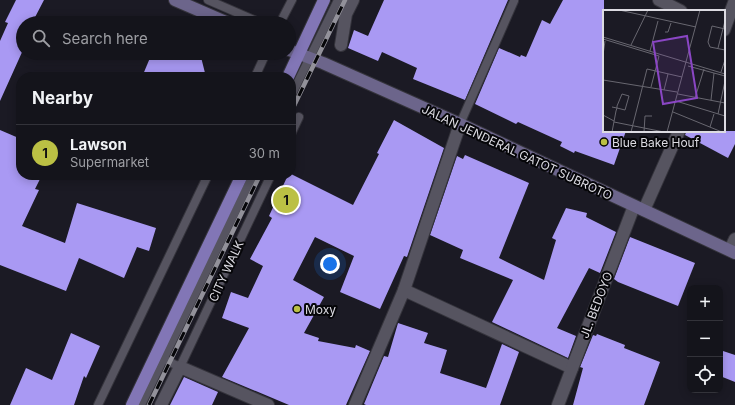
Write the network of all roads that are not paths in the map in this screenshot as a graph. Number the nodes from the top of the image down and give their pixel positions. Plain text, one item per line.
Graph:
1 (175, 0) edge
2 (208, 0) edge
3 (292, 0) edge
4 (324, 0) edge
5 (338, 0) edge
6 (353, 0) edge
7 (659, 0) edge
8 (735, 0) edge
9 (514, 1) dead end
10 (679, 10) edge
11 (212, 16) edge
12 (245, 16) edge
13 (284, 16) edge
14 (725, 27) edge
15 (341, 45) dead end
16 (299, 54) edge
17 (263, 60) edge
18 (257, 72) edge
19 (290, 72) edge
20 (296, 72) edge
21 (299, 117) dead end
22 (296, 123) edge
23 (460, 124) junction
24 (678, 132) edge
25 (206, 180) edge
26 (240, 180) edge
27 (250, 180) edge
28 (269, 180) edge
29 (639, 208) junction
30 (733, 247) edge
31 (404, 290) junction
32 (160, 358) junction
33 (180, 367) junction
34 (572, 368) junction
35 (98, 405) edge
36 (132, 405) edge
37 (141, 405) edge
38 (161, 405) edge
39 (268, 405) edge
40 (355, 405) edge
41 (558, 405) edge

1 - 11 main road
2 - 12 lane
3 - 13 lane
4 - 16 main road
5 - 16 lane
6 - 15 street
7 - 10 street
8 - 14 street
9 - 23 lane
16 - 19 main road
16 - 20 lane
16 - 23 main road, JALAN JENDERAL GATOT SUBROTO
17 - 18 lane
21 - 22 lane
23 - 29 main road, JALAN JENDERAL GATOT SUBROTO
23 - 31 street
24 - 29 street, JL. BEDOYO
25 - 35 lane
26 - 32 main road
27 - 32 lane
28 - 33 lane, CITY WALK
29 - 30 main road, JALAN JENDERAL GATOT SUBROTO
29 - 34 street, JL. BEDOYO
31 - 34 street
31 - 40 street
32 - 33 lane
32 - 36 main road
32 - 37 lane
33 - 38 street
33 - 39 street
34 - 41 street, JL. BEDOYO

